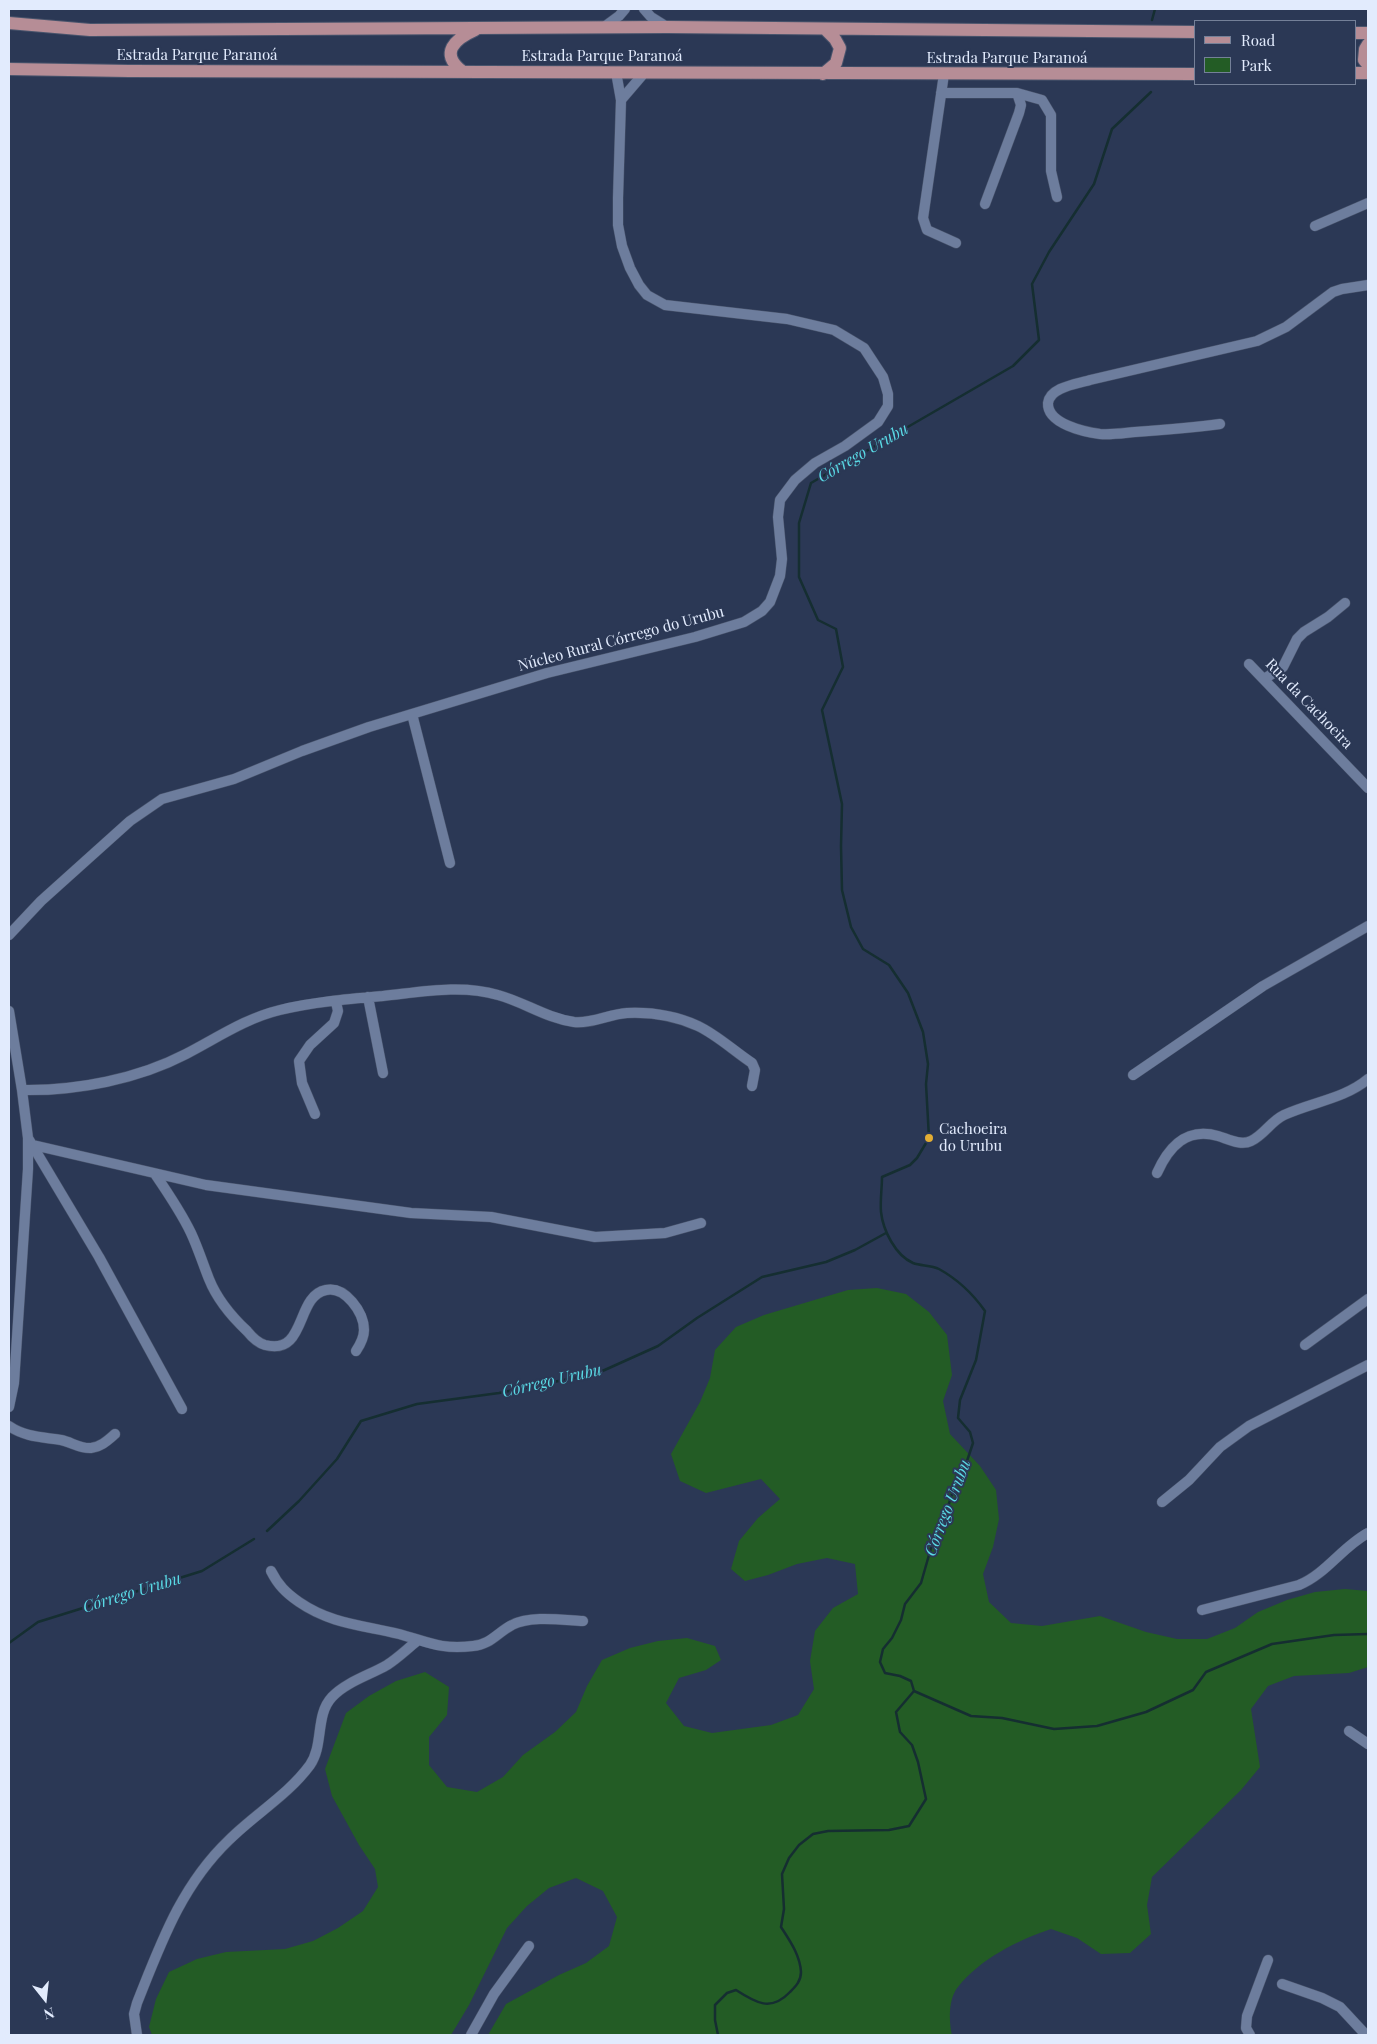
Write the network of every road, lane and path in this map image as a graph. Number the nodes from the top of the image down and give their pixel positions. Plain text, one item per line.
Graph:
1 (624, 9) edge
2 (644, 9) edge
3 (9, 23) edge
4 (604, 27) junction
5 (667, 27) junction
6 (477, 29) junction
7 (826, 30) junction
8 (1194, 32) edge
9 (1368, 44) edge
10 (1368, 65) edge
11 (9, 69) edge
12 (462, 71) junction
13 (616, 72) junction
14 (645, 72) junction
15 (823, 74) junction
16 (944, 74) junction
17 (1194, 74) edge
18 (941, 93) junction
19 (1017, 93) junction
20 (621, 100) junction
21 (1057, 197) dead end
22 (1368, 203) edge
23 (985, 204) dead end
24 (1314, 226) dead end
25 (956, 244) dead end
26 (1368, 285) edge
27 (1220, 424) dead end
28 (1344, 603) dead end
29 (1249, 664) dead end
30 (1264, 679) junction
31 (412, 714) junction
32 (1368, 788) edge
33 (450, 863) dead end
34 (1368, 926) edge
35 (9, 935) edge
36 (368, 997) junction
37 (336, 1002) junction
38 (9, 1011) edge
39 (383, 1073) dead end
40 (1133, 1075) dead end
41 (1368, 1079) edge
42 (752, 1086) dead end
43 (22, 1090) junction
44 (315, 1114) dead end
45 (30, 1142) junction
46 (1157, 1173) dead end
47 (155, 1174) junction
48 (701, 1223) dead end
49 (1368, 1299) edge
50 (1305, 1345) dead end
51 (356, 1351) dead end
52 (1368, 1366) edge
53 (9, 1407) edge
54 (182, 1409) dead end
55 (9, 1426) edge
56 (115, 1434) dead end
57 (1162, 1502) dead end
58 (1368, 1533) edge
59 (271, 1571) dead end
60 (1202, 1610) dead end
61 (583, 1621) dead end
62 (416, 1641) junction
63 (1348, 1731) dead end
64 (1368, 1744) edge
65 (529, 1946) dead end
66 (1268, 1960) dead end
67 (1282, 1984) dead end
68 (137, 2035) edge
69 (471, 2035) edge
70 (1250, 2035) edge
71 (1366, 2035) edge

1 - 4 street
2 - 5 street
3 - 6 main road, Estrada Parque Paranoá
4 - 5 main road, Estrada Parque Paranoá
4 - 6 main road, Estrada Parque Paranoá
5 - 7 main road, Estrada Parque Paranoá
6 - 12 main road
7 - 8 main road, Estrada Parque Paranoá
7 - 15 main road
9 - 10 main road
11 - 12 main road, Estrada Parque Paranoá
12 - 13 main road, Estrada Parque Paranoá
13 - 14 main road, Estrada Parque Paranoá
13 - 20 street, Núcleo Rural Córrego do Urubu
14 - 15 main road, Estrada Parque Paranoá
14 - 20 street
15 - 16 main road, Estrada Parque Paranoá
16 - 17 main road, Estrada Parque Paranoá
16 - 18 street
18 - 19 street
18 - 25 street
19 - 21 street
19 - 23 street
20 - 31 street, Núcleo Rural Córrego do Urubu
22 - 24 street
26 - 27 street
28 - 30 street
29 - 30 street, Rua da Cachoeira
30 - 32 street, Rua da Cachoeira
31 - 33 street
31 - 35 street, Núcleo Rural Córrego do Urubu
34 - 40 street
36 - 37 street
36 - 39 street
36 - 42 street
37 - 43 street
37 - 44 street
38 - 43 street
41 - 46 street
43 - 45 street
45 - 47 street
45 - 53 street
45 - 54 street
47 - 48 street
47 - 51 street
49 - 50 street
52 - 57 street
55 - 56 street
58 - 60 street
59 - 62 street
61 - 62 street
62 - 68 street
63 - 64 street
65 - 69 street
66 - 70 street
67 - 71 street

